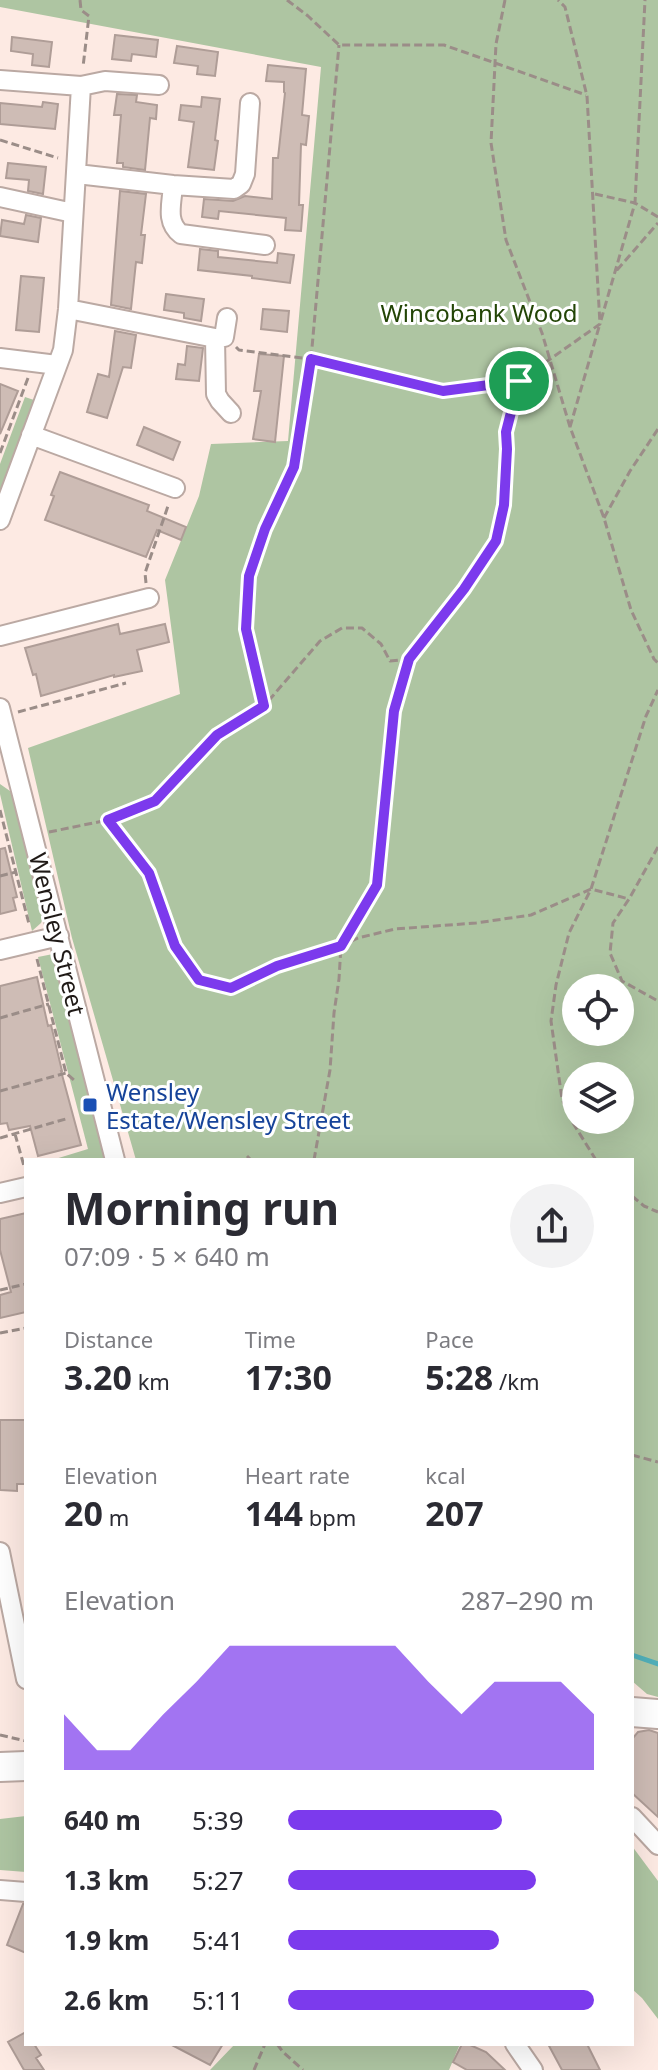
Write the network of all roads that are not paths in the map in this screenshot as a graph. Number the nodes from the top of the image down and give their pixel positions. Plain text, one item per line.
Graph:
1 (0, 80) edge
2 (159, 85) dead end
3 (81, 86) junction
4 (250, 103) dead end
5 (77, 167) junction
6 (173, 185) junction
7 (0, 197) edge
8 (73, 213) junction
9 (265, 245) dead end
10 (68, 309) junction
11 (227, 318) dead end
12 (220, 338) junction
13 (0, 358) edge
14 (57, 365) junction
15 (231, 413) dead end
16 (31, 435) junction
17 (175, 488) road end
18 (0, 520) edge
19 (149, 598) road end
20 (0, 636) edge
21 (1, 712) edge
22 (8, 769) edge
23 (59, 936) junction
24 (0, 950) edge
25 (114, 1158) edge
26 (24, 1187) edge
27 (0, 1193) edge
28 (0, 1552) edge
29 (24, 1669) edge
30 (634, 1712) edge
31 (658, 1714) edge
32 (24, 1766) edge
33 (0, 1767) edge
34 (634, 1819) edge
35 (658, 1845) edge
36 (0, 1890) edge
37 (24, 1892) edge
38 (516, 2046) edge
39 (533, 2070) edge

1 - 3 street
2 - 3 street
3 - 5 street
4 - 6 street
5 - 6 street
5 - 8 street
6 - 9 street
7 - 8 street
8 - 10 street
10 - 12 street
10 - 14 street
11 - 12 street
12 - 15 street
13 - 14 street
14 - 16 street
16 - 17 street
16 - 18 street
19 - 20 street
21 - 22 street, Wensley Street
22 - 23 street, Wensley Street
23 - 24 street
23 - 25 street, Wensley Street
26 - 27 street
28 - 29 street
30 - 31 main road
32 - 33 main road
34 - 35 street
36 - 37 street
38 - 39 street

